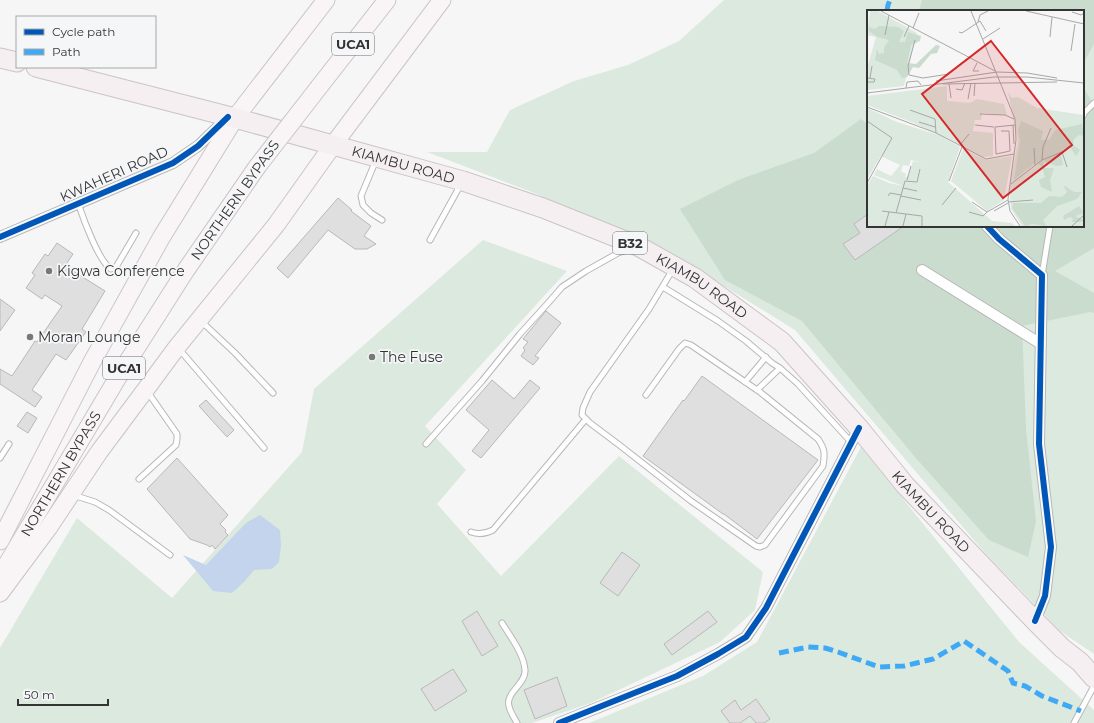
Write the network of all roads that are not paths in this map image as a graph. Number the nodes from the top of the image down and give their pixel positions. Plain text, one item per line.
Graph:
1 (326, 0) edge
2 (387, 0) edge
3 (442, 0) edge
4 (0, 58) edge
5 (16, 62) edge
6 (40, 68) edge
7 (1094, 103) edge
8 (1084, 114) edge
9 (232, 117) junction
10 (333, 145) junction
11 (378, 157) junction
12 (463, 181) junction
13 (78, 204) junction
14 (382, 220) dead end
15 (988, 227) edge
16 (1050, 227) edge
17 (136, 233) dead end
18 (0, 237) edge
19 (430, 240) dead end
20 (638, 246) junction
21 (674, 267) junction
22 (922, 270) dead end
23 (1042, 275) junction
24 (663, 287) junction
25 (199, 319) junction
26 (1041, 344) junction
27 (177, 347) junction
28 (766, 357) junction
29 (780, 368) junction
30 (745, 382) junction
31 (146, 389) junction
32 (757, 390) junction
33 (273, 393) dead end
34 (646, 395) dead end
35 (586, 419) junction
36 (855, 435) junction
37 (9, 444) dead end
38 (426, 444) dead end
39 (264, 448) dead end
40 (0, 458) edge
41 (139, 479) dead end
42 (70, 494) junction
43 (471, 532) dead end
44 (0, 542) edge
45 (170, 555) dead end
46 (0, 576) edge
47 (0, 593) edge
48 (1035, 621) junction
49 (502, 623) dead end
50 (1087, 665) edge
51 (1094, 678) edge
52 (1094, 686) edge
53 (517, 723) edge
54 (559, 723) edge
55 (1074, 723) edge

1 - 9 main road
2 - 46 main road, NORTHERN BYPASS / UCA1, bridge
3 - 10 main road
4 - 5 highway
6 - 9 highway, KIAMBU ROAD / B32
7 - 8 lane
9 - 10 highway, KIAMBU ROAD / B32
9 - 13 street, KWAHERI ROAD
9 - 44 main road
10 - 11 highway, KIAMBU ROAD / B32
10 - 25 main road
11 - 12 highway, KIAMBU ROAD / B32
11 - 14 lane
12 - 19 lane
12 - 20 highway, KIAMBU ROAD / B32
13 - 17 lane
13 - 18 street, KWAHERI ROAD
15 - 23 street
16 - 23 lane
20 - 21 highway, KIAMBU ROAD / B32
20 - 38 lane
21 - 24 lane
21 - 36 highway, KIAMBU ROAD / B32
22 - 26 street
23 - 26 street
24 - 28 lane
24 - 35 lane
25 - 27 main road
25 - 33 lane
26 - 48 street
27 - 31 main road
27 - 39 lane
28 - 29 lane
28 - 30 lane
29 - 32 lane
29 - 36 lane
30 - 32 lane
30 - 34 lane
31 - 41 lane
31 - 42 main road
32 - 35 lane
35 - 43 lane
36 - 48 highway, KIAMBU ROAD / B32
36 - 54 street
37 - 40 lane
42 - 45 lane
42 - 47 main road
48 - 50 highway, KIAMBU ROAD / B32
49 - 53 lane
50 - 51 highway, KIAMBU ROAD / B32
52 - 55 lane

